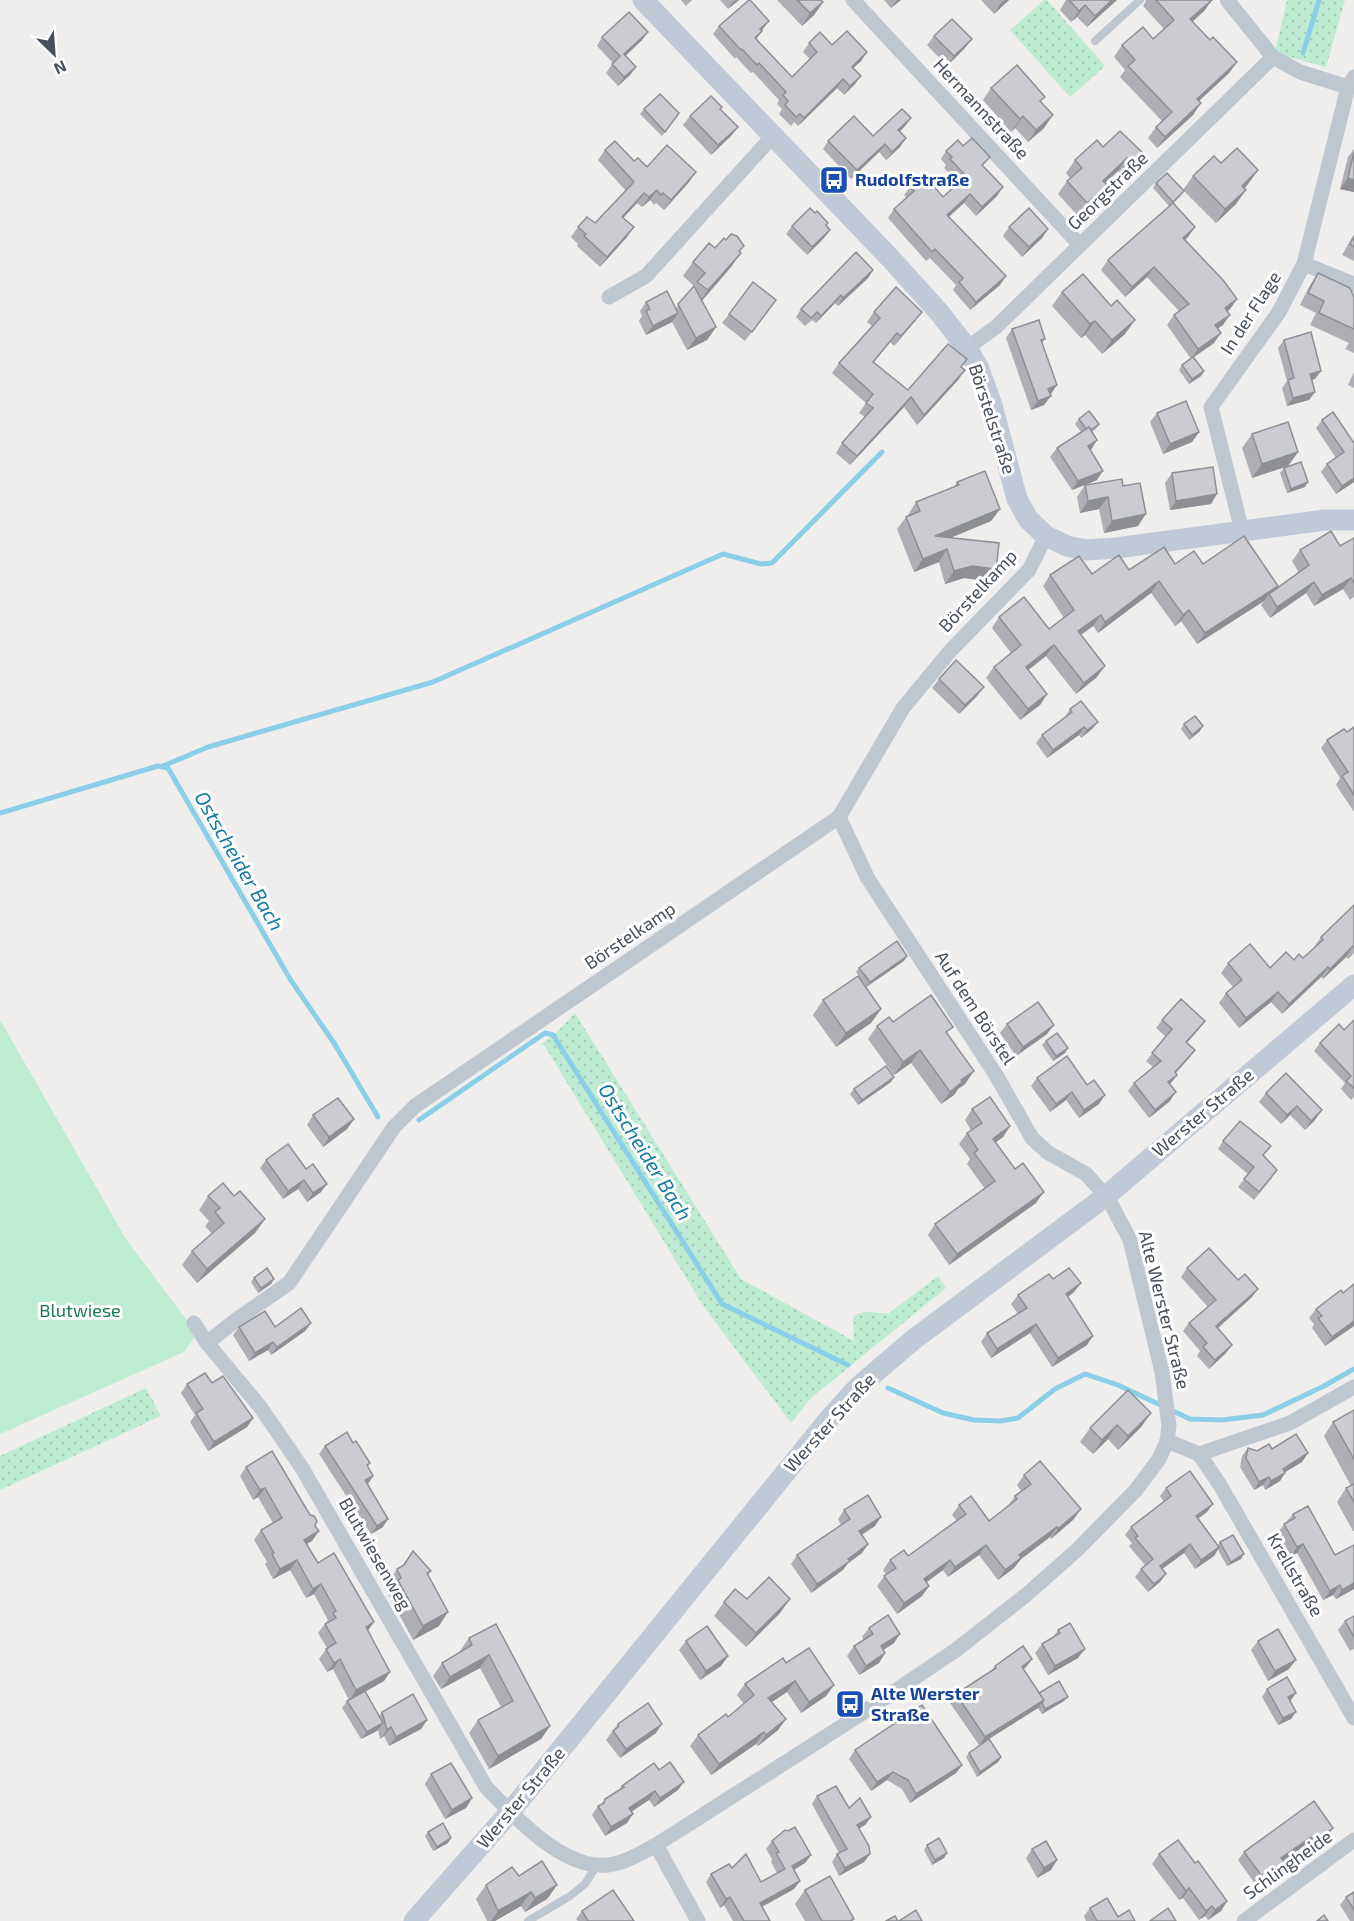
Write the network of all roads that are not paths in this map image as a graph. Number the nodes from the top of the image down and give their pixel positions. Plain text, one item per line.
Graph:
1 (643, 0) edge
2 (854, 0) edge
3 (1140, 0) edge
4 (1227, 0) edge
5 (1095, 41) dead end
6 (1273, 57) junction
7 (1351, 82) edge
8 (773, 136) junction
9 (1080, 245) junction
10 (1304, 264) junction
11 (1354, 284) edge
12 (609, 297) dead end
13 (967, 348) junction
14 (1354, 520) edge
15 (1242, 531) junction
16 (1046, 536) junction
17 (840, 817) junction
18 (1354, 985) edge
19 (1106, 1196) junction
20 (194, 1323) dead end
21 (207, 1343) junction
22 (1354, 1387) edge
23 (1168, 1434) junction
24 (1199, 1454) junction
25 (1354, 1718) edge
26 (510, 1812) junction
27 (1354, 1840) edge
28 (656, 1845) junction
29 (597, 1865) junction
30 (414, 1921) edge
31 (528, 1921) edge
32 (698, 1921) edge
33 (1244, 1921) edge

1 - 8 main road, Börstelstraße
2 - 9 street, Hermannstraße
3 - 5 lane
4 - 6 street
6 - 7 street
6 - 9 street, Georgstraße
7 - 10 street, In der Flage
8 - 12 street
8 - 13 main road, Börstelstraße
9 - 13 street, Georgstraße
10 - 11 street
10 - 15 street, In der Flage
13 - 16 main road, Börstelstraße
14 - 15 main road, Börstelstraße
15 - 16 main road, Börstelstraße
16 - 17 street, Börstelkamp
17 - 19 street, Auf dem Börstel
17 - 21 street, Börstelkamp
18 - 19 main road, Werster Straße
19 - 23 street, Alte Werster Straße
19 - 26 main road, Werster Straße
20 - 21 street, Blutwiesenweg
21 - 26 street, Blutwiesenweg
22 - 24 street
23 - 24 street
23 - 28 street
24 - 25 street, Krellstraße
26 - 29 street
26 - 30 main road, Werster Straße
27 - 33 street, Schlingheide
28 - 29 street
28 - 32 street
29 - 31 lane

